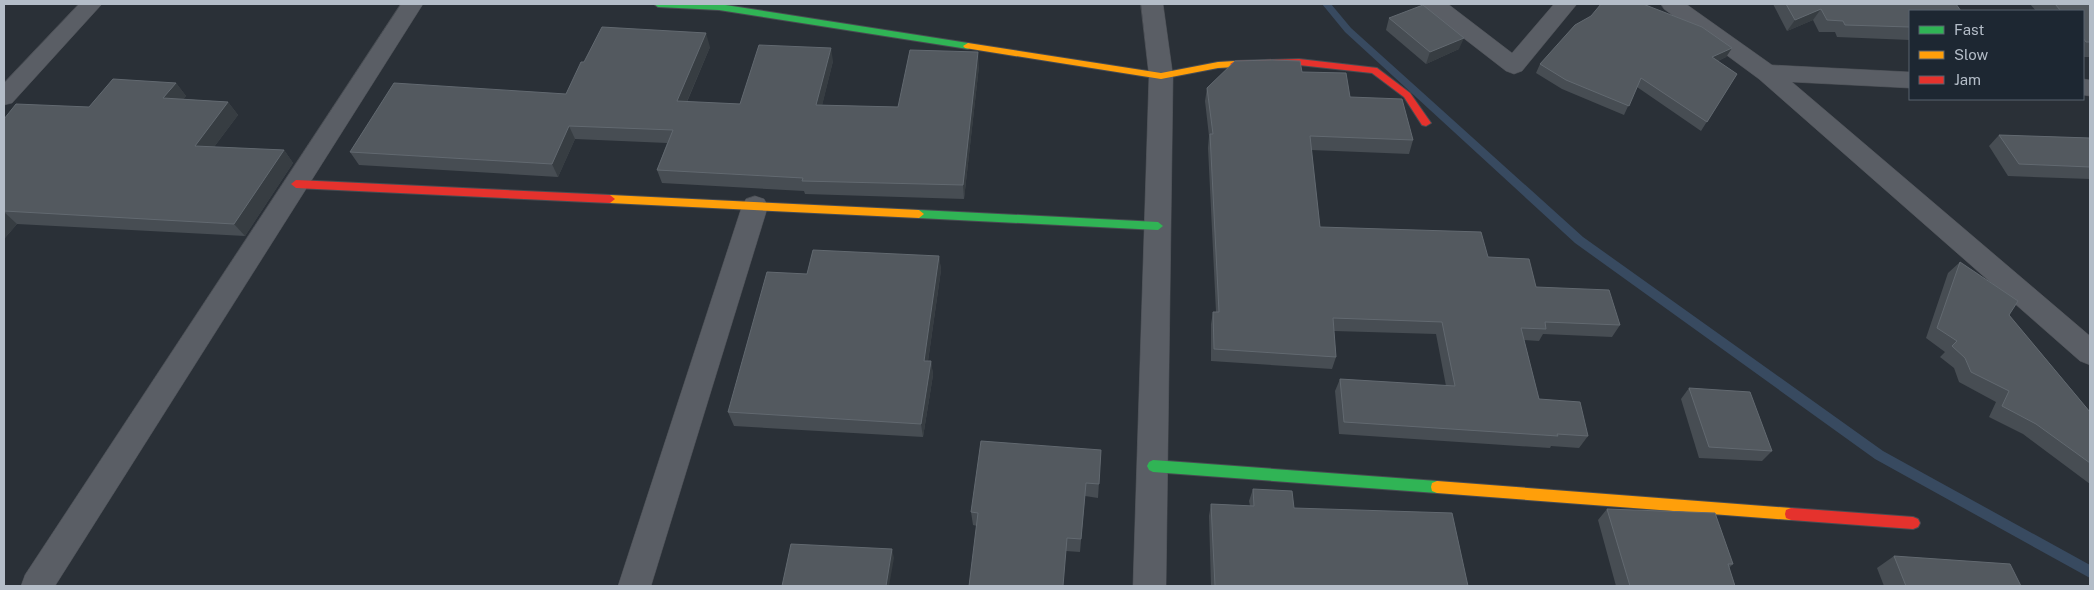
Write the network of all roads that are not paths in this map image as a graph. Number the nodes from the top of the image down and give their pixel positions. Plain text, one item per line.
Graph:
1 (91, 4) edge
2 (412, 4) edge
3 (658, 4) edge
4 (1152, 4) edge
5 (1434, 4) edge
6 (1566, 4) edge
7 (1672, 4) edge
8 (1766, 73) junction
9 (1161, 76) junction
10 (1909, 80) edge
11 (4, 96) edge
12 (1426, 123) dead end
13 (296, 184) junction
14 (755, 206) junction
15 (1158, 226) junction
16 (2090, 353) edge
17 (1153, 466) junction
18 (1913, 522) dead end
19 (37, 586) edge
20 (634, 586) edge
21 (1150, 586) edge

1 - 11 street
2 - 13 street
3 - 9 street
4 - 9 street
5 - 6 street
7 - 8 street
8 - 10 street
8 - 16 street
9 - 12 street
9 - 15 street
13 - 14 street
13 - 19 street
14 - 15 street
14 - 20 street
15 - 17 street
17 - 18 street
17 - 21 street

